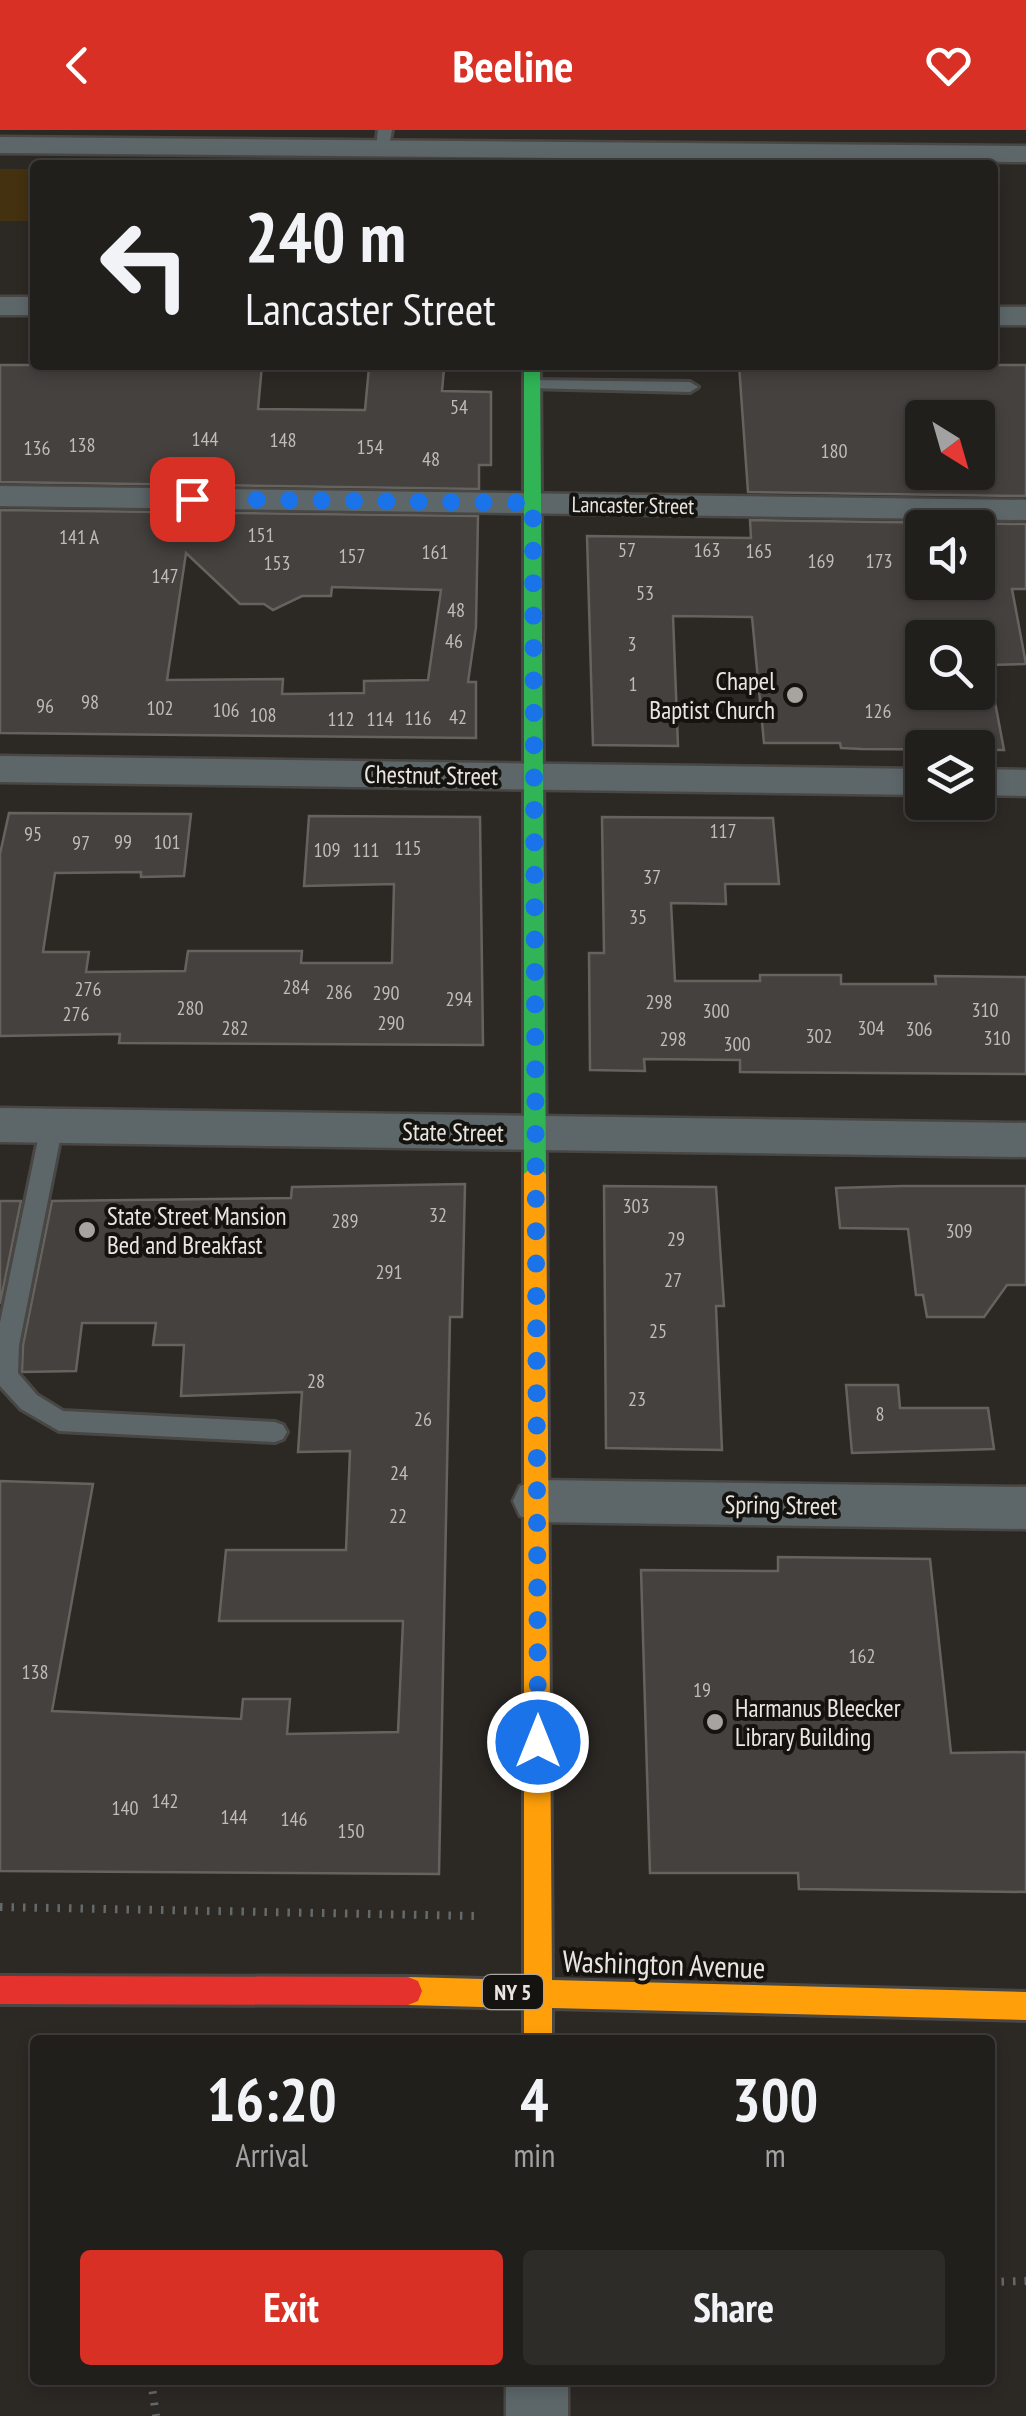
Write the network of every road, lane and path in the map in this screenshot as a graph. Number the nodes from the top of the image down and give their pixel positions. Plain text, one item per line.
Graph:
1 (384, 139) edge
2 (0, 145) edge
3 (532, 148) edge
4 (1026, 154) edge
5 (0, 306) edge
6 (30, 306) edge
7 (998, 316) edge
8 (1026, 316) edge
9 (532, 375) edge
10 (690, 386) dead end
11 (0, 496) edge
12 (533, 503) junction
13 (1026, 510) edge
14 (0, 769) edge
15 (534, 777) junction
16 (905, 782) edge
17 (995, 782) edge
18 (1026, 783) edge
19 (0, 1125) edge
20 (52, 1126) junction
21 (536, 1133) junction
22 (1026, 1140) edge
23 (275, 1432) dead end
24 (537, 1501) junction
25 (1026, 1508) edge
26 (0, 1907) edge
27 (490, 1916) dead end
28 (0, 1990) edge
29 (538, 1992) junction
30 (1026, 2006) edge
31 (538, 2035) edge
32 (1026, 2281) edge
33 (995, 2282) edge
34 (152, 2385) edge
35 (537, 2385) edge
36 (156, 2416) edge
37 (536, 2416) edge

1 - 2 street
1 - 3 street
3 - 4 street
5 - 6 street
7 - 8 street
9 - 10 lane
9 - 12 street
11 - 12 street, Lancaster Street
12 - 13 street, Lancaster Street
12 - 15 street
14 - 15 street, Chestnut Street
15 - 16 street, Chestnut Street
15 - 21 street
17 - 18 street
19 - 20 street, State Street
20 - 21 street, State Street
20 - 23 lane
21 - 22 street, State Street
21 - 24 street
24 - 25 street, Spring Street
24 - 29 street
26 - 27 path
28 - 29 street, Washington Avenue / NY 5
29 - 30 street, Washington Avenue / NY 5
29 - 31 street
32 - 33 path
34 - 36 path
35 - 37 street

